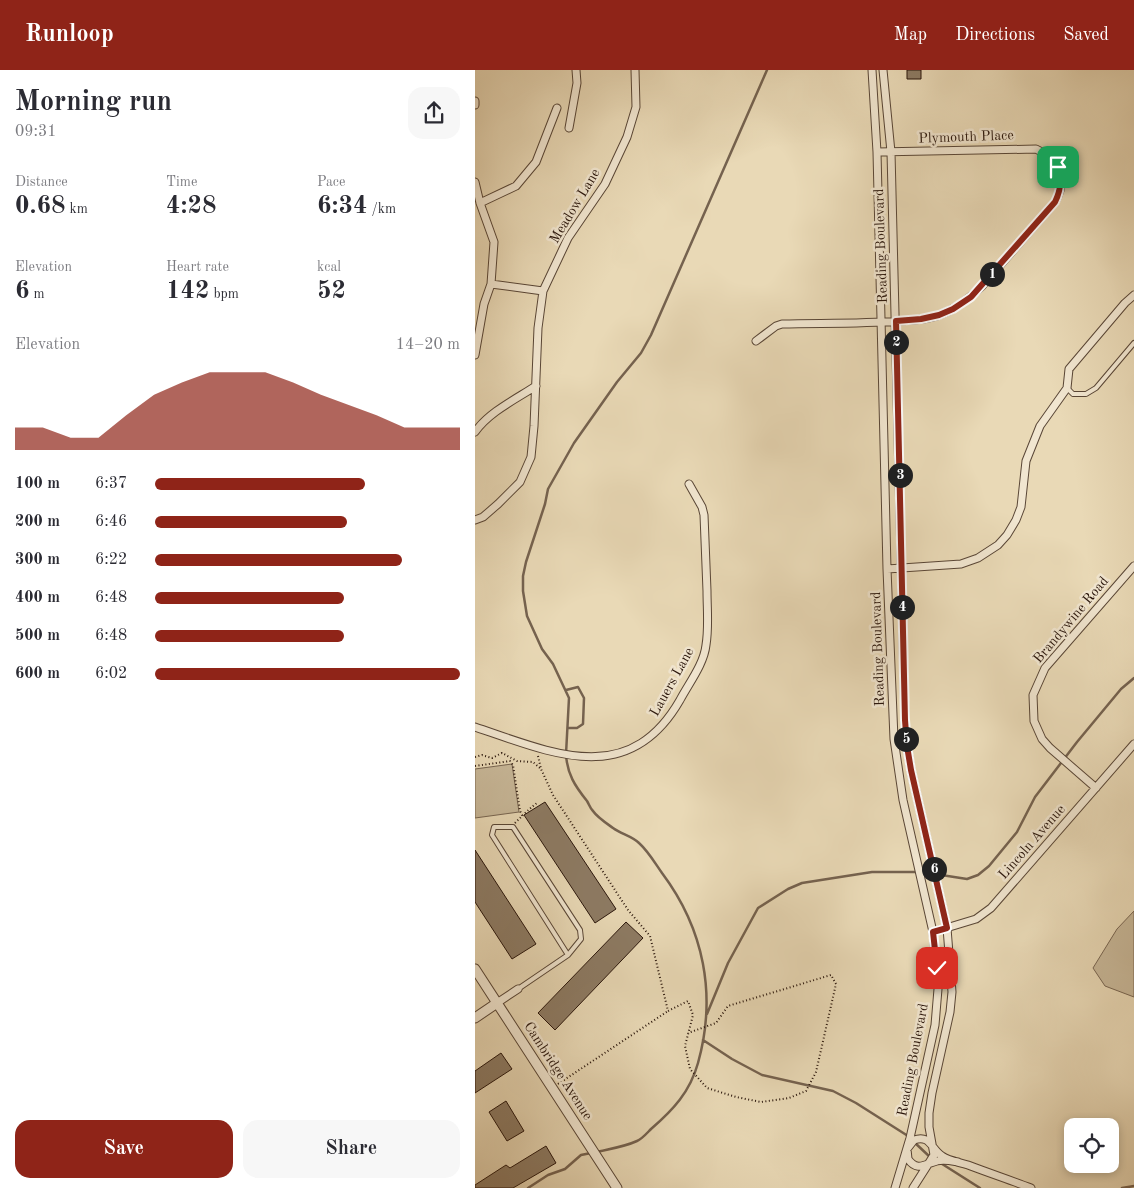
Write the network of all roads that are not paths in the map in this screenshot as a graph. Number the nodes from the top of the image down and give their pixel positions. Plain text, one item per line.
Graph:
1 (576, 70) edge
2 (635, 70) edge
3 (872, 70) edge
4 (883, 70) edge
5 (557, 108) dead end
6 (569, 128) dead end
7 (877, 152) junction
8 (891, 152) junction
9 (475, 182) edge
10 (480, 203) junction
11 (491, 284) junction
12 (543, 292) junction
13 (1134, 295) edge
14 (896, 321) junction
15 (881, 323) junction
16 (756, 341) dead end
17 (1134, 343) edge
18 (475, 355) edge
19 (536, 386) junction
20 (1067, 388) junction
21 (475, 432) edge
22 (689, 484) dead end
23 (475, 520) edge
24 (1134, 566) edge
25 (902, 568) junction
26 (887, 569) junction
27 (475, 727) edge
28 (1134, 744) edge
29 (1096, 788) junction
30 (947, 928) junction
31 (933, 932) junction
32 (568, 955) junction
33 (475, 969) edge
34 (518, 989) joint
35 (497, 1003) junction
36 (475, 1018) edge
37 (934, 1148) junction
38 (907, 1149) junction
39 (958, 1162) junction
40 (929, 1164) junction
41 (617, 1188) edge
42 (895, 1188) edge
43 (913, 1188) edge
44 (1031, 1188) edge

1 - 6 street
2 - 12 street, Meadow Lane
3 - 7 street, Reading Boulevard
4 - 8 street, Reading Boulevard
5 - 10 street
7 - 8 street, Plymouth Place
7 - 15 street, Reading Boulevard
8 - 14 street, Reading Boulevard
8 - 14 street, Plymouth Place
9 - 10 street
10 - 11 street
11 - 12 street
11 - 18 street
12 - 19 street, Meadow Lane
13 - 20 street
14 - 15 street, Plymouth Place
14 - 25 street, Reading Boulevard
15 - 16 street, Plymouth Place
15 - 26 street, Reading Boulevard
17 - 20 lane
19 - 21 street
19 - 23 street, Meadow Lane
20 - 25 street
22 - 27 street, Lauers Lane
24 - 29 street, Brandywine Road
25 - 26 street
25 - 30 street, Reading Boulevard
26 - 31 street, Reading Boulevard
28 - 29 street, Lincoln Avenue
29 - 30 street, Lincoln Avenue
30 - 31 street, Lincoln Avenue
30 - 37 street, Reading Boulevard
31 - 38 street, Reading Boulevard
32 - 32 lane
32 - 34 lane
33 - 35 street, Cambridge Avenue
34 - 35 street
35 - 36 street
35 - 41 street, Cambridge Avenue
37 - 38 street
37 - 39 street
37 - 40 street, Reading Boulevard
38 - 40 street
38 - 42 street, Reading Boulevard
39 - 40 street
39 - 44 street
40 - 43 street, Reading Boulevard

